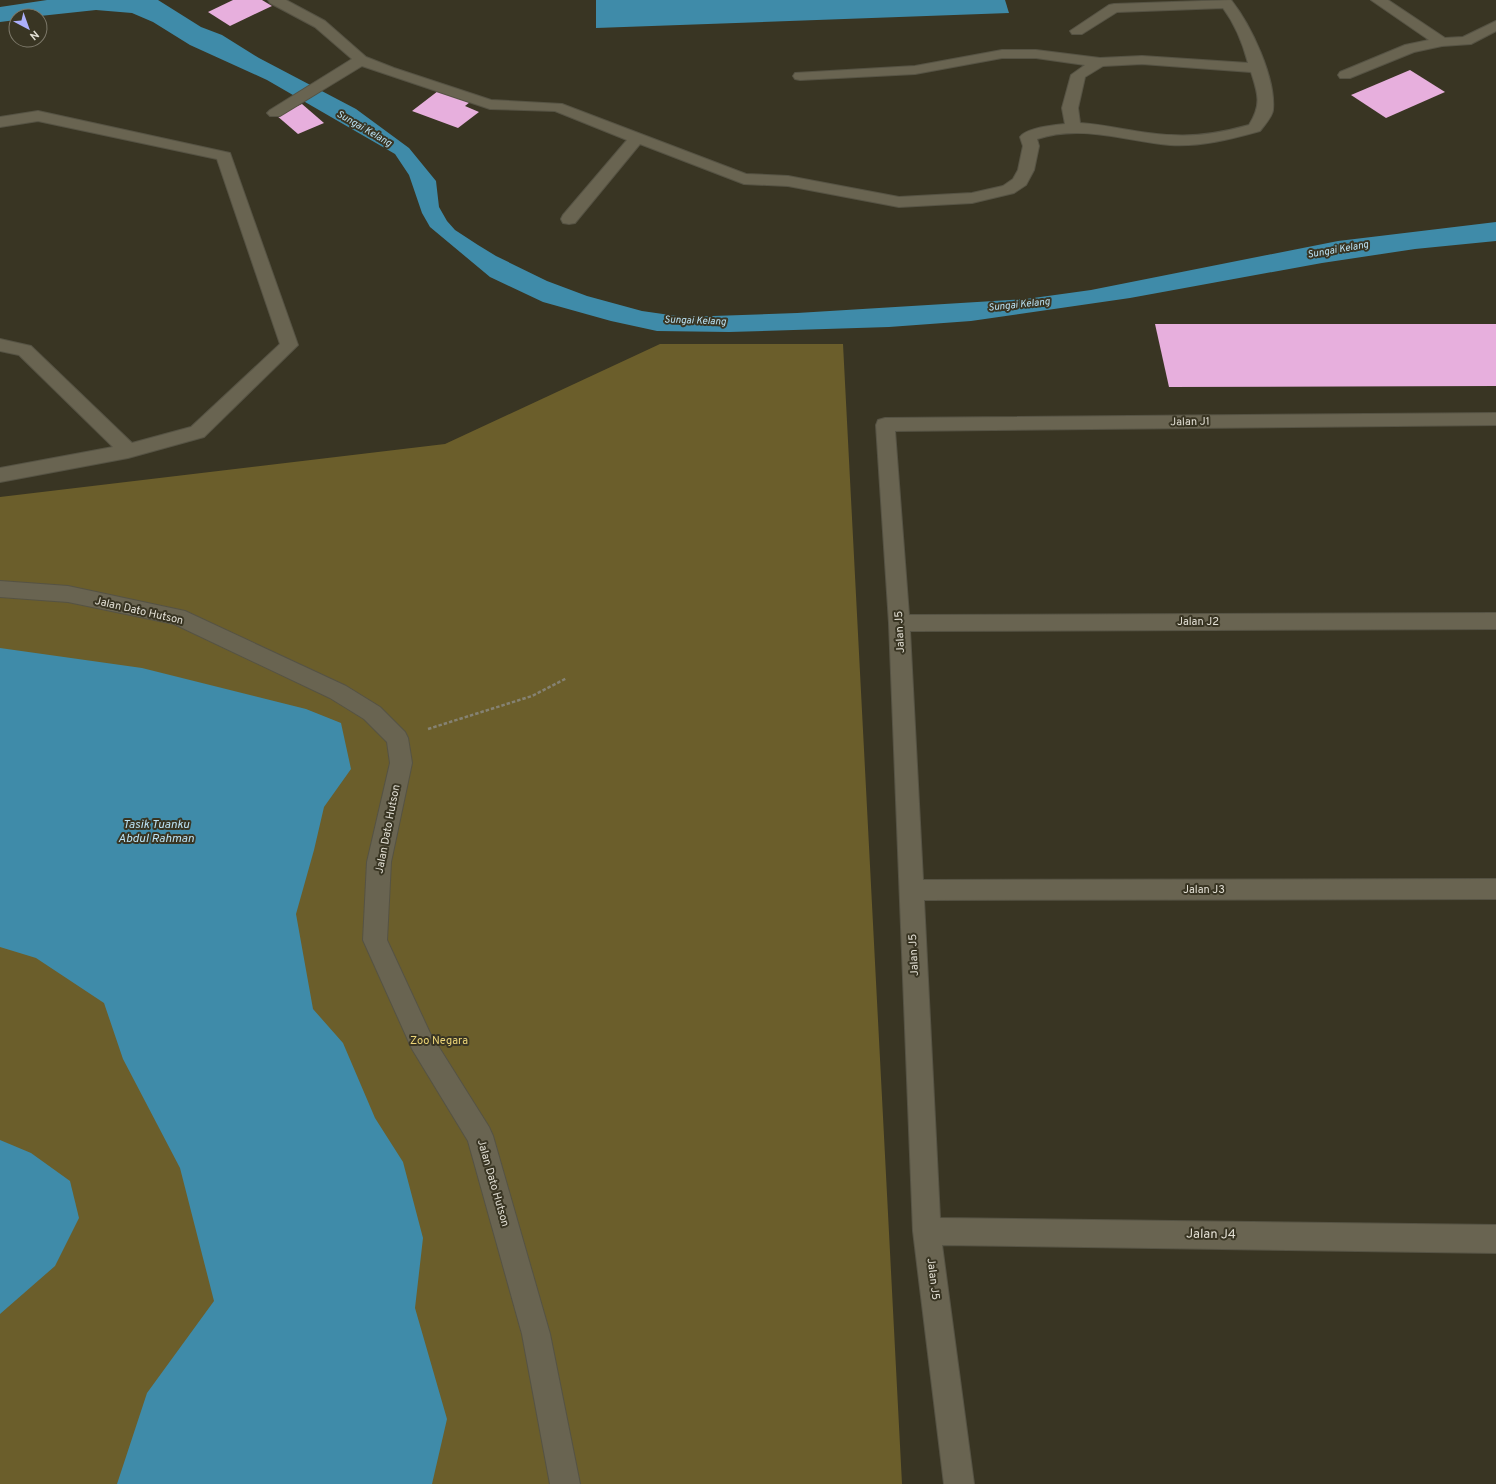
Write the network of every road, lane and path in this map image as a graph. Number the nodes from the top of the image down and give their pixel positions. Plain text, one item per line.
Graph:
1 (1378, 0) edge
2 (286, 2) edge
3 (1225, 2) edge
4 (1496, 25) edge
5 (1077, 31) dead end
6 (1442, 42) junction
7 (361, 60) junction
8 (1100, 62) junction
9 (1258, 68) junction
10 (1345, 75) dead end
11 (800, 76) dead end
12 (274, 113) dead end
13 (0, 122) edge
14 (1073, 127) junction
15 (637, 138) junction
16 (569, 219) dead end
17 (0, 345) edge
18 (1496, 419) edge
19 (885, 425) joint
20 (128, 451) junction
21 (0, 475) edge
22 (0, 589) edge
23 (1496, 621) edge
24 (900, 623) junction
25 (567, 678) dead end
26 (397, 738) junction
27 (1496, 889) edge
28 (911, 890) junction
29 (927, 1231) junction
30 (1496, 1239) edge
31 (565, 1484) edge
32 (959, 1484) edge

1 - 6 street
2 - 7 street
3 - 5 street
3 - 9 street
4 - 6 street
6 - 10 street
7 - 12 street
7 - 15 street
8 - 9 street
8 - 11 street
8 - 14 street
9 - 14 street
13 - 20 street
14 - 15 street
15 - 16 street
17 - 20 street
18 - 19 street, Jalan J1
19 - 24 street, Jalan J5
20 - 21 street
22 - 26 street, Jalan Dato Hutson
23 - 24 street, Jalan J2
24 - 28 street, Jalan J5
25 - 26 path
26 - 31 street, Jalan Dato Hutson
27 - 28 street, Jalan J3
28 - 29 street, Jalan J5
29 - 30 street, Jalan J4
29 - 32 street, Jalan J5

